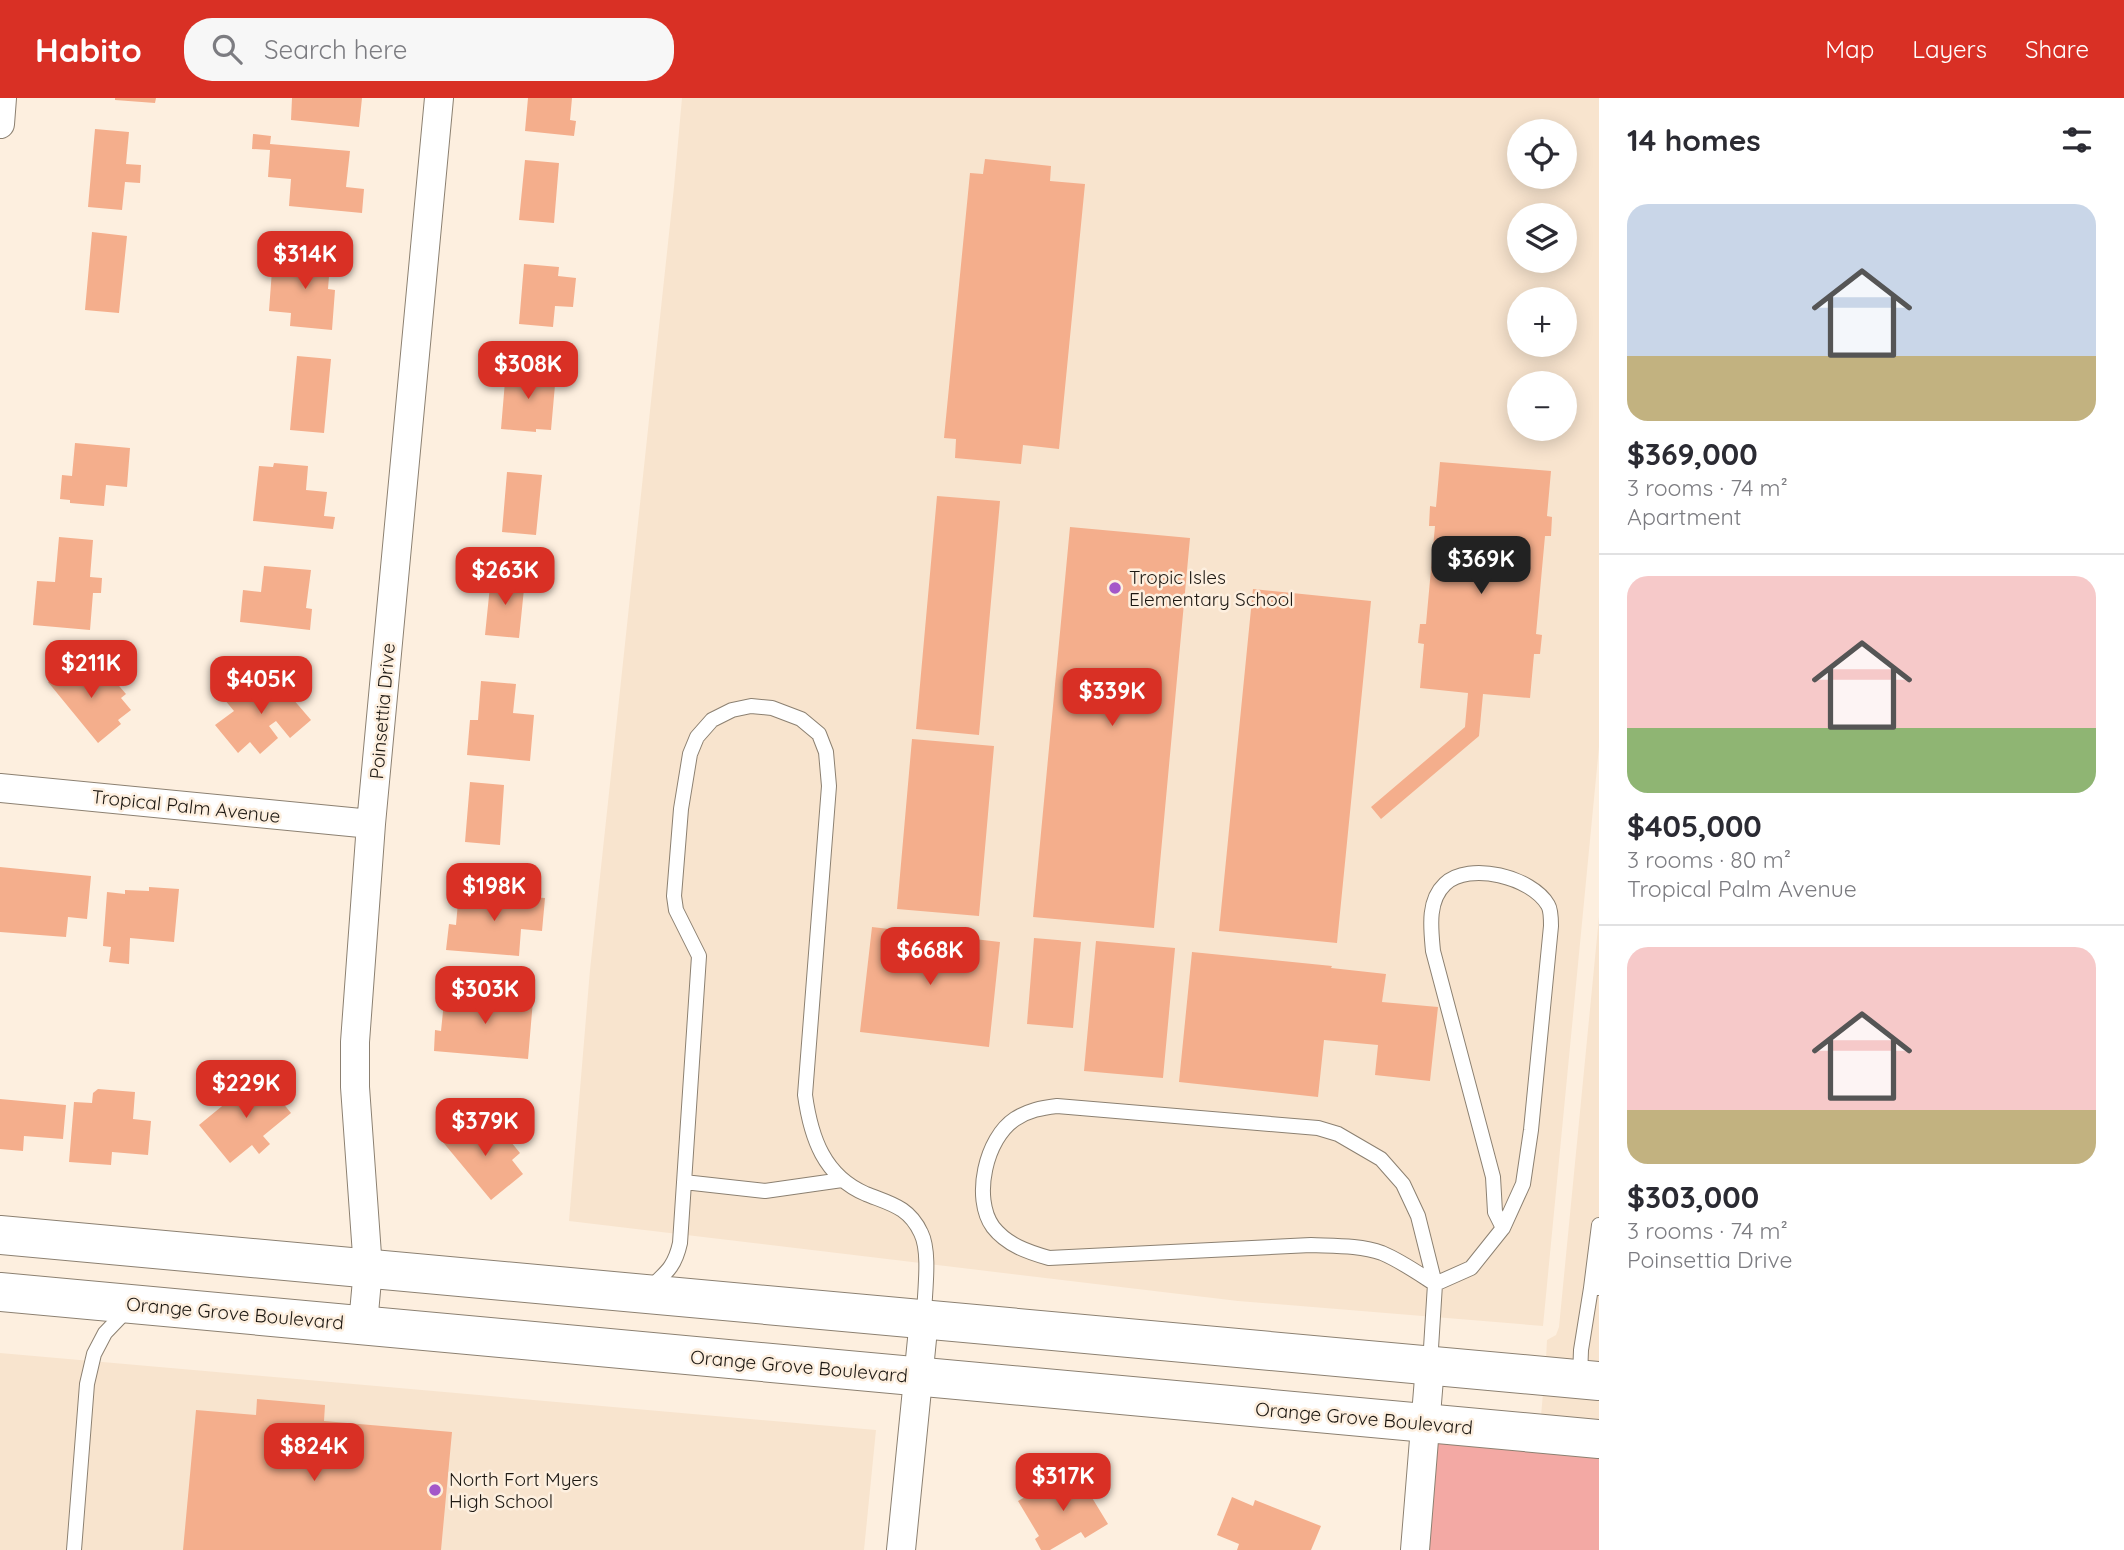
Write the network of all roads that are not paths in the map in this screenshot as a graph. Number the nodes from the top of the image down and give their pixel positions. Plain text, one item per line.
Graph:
1 (2, 98) edge
2 (439, 98) edge
3 (0, 124) edge
4 (0, 788) edge
5 (371, 824) junction
6 (842, 1180) junction
7 (684, 1182) junction
8 (1599, 1225) edge
9 (1503, 1228) junction
10 (0, 1235) edge
11 (368, 1269) junction
12 (1436, 1283) junction
13 (1595, 1288) edge
14 (0, 1292) edge
15 (643, 1294) junction
16 (132, 1304) junction
17 (924, 1319) junction
18 (363, 1324) junction
19 (1430, 1366) junction
20 (918, 1377) junction
21 (1589, 1380) edge
22 (1427, 1423) junction
23 (1599, 1439) edge
24 (74, 1550) edge
25 (901, 1550) edge
26 (1415, 1550) edge

1 - 3 street
2 - 5 street, Poinsettia Drive
4 - 5 street, Tropical Palm Avenue
5 - 11 street, Poinsettia Drive
6 - 7 lane
6 - 7 lane
6 - 17 lane
7 - 15 lane
8 - 13 lane
9 - 9 lane
9 - 12 lane
10 - 11 street
11 - 15 street
11 - 18 street, Poinsettia Drive
12 - 12 lane
12 - 19 lane
13 - 21 lane
14 - 16 street, Orange Grove Boulevard
15 - 17 street
16 - 18 street, Orange Grove Boulevard
16 - 24 lane
17 - 19 street
17 - 20 street
18 - 20 street, Orange Grove Boulevard
19 - 21 street
19 - 22 street
20 - 22 street, Orange Grove Boulevard
20 - 25 street
22 - 23 street, Orange Grove Boulevard
22 - 26 street

